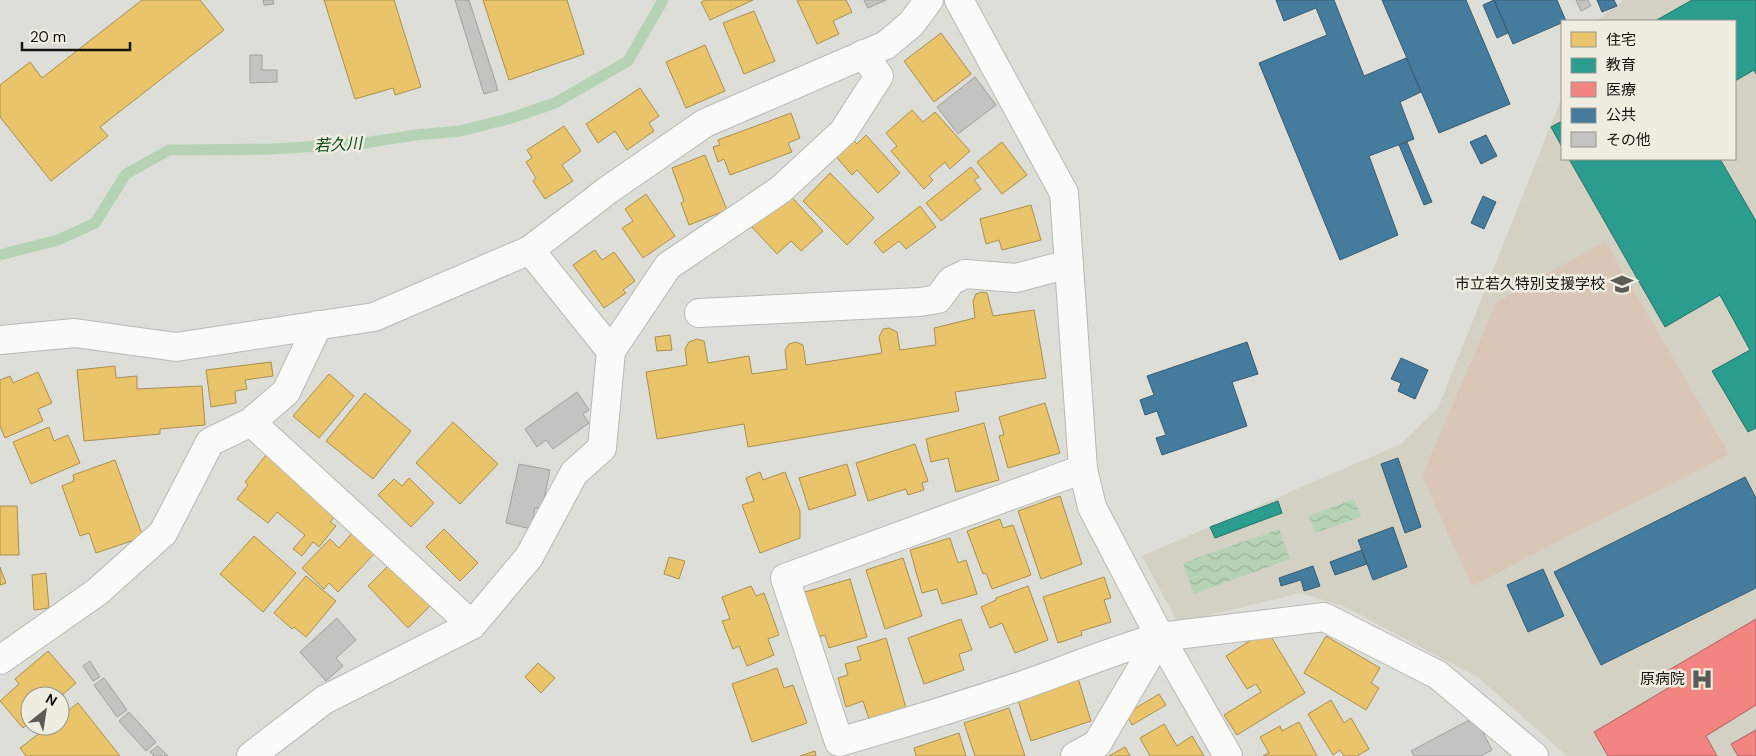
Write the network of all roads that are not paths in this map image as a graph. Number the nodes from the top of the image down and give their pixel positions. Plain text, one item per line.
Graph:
1 (929, 0) edge
2 (959, 0) edge
3 (863, 54) junction
4 (530, 250) junction
5 (1069, 264) junction
6 (699, 313) dead end
7 (318, 325) junction
8 (0, 340) edge
9 (611, 351) junction
10 (251, 422) junction
11 (1083, 469) junction
12 (472, 625) junction
13 (1160, 637) junction
14 (0, 660) edge
15 (251, 756) edge
16 (1075, 756) edge
17 (1228, 756) edge
18 (1534, 756) edge

1 - 3 street
2 - 5 street
3 - 4 street
3 - 9 street
4 - 7 street
4 - 9 street
5 - 6 street
5 - 11 street
7 - 8 street
7 - 10 street
9 - 12 street
10 - 12 street
10 - 14 street
11 - 13 street
11 - 13 street
12 - 15 street
13 - 16 street
13 - 17 street
13 - 18 street

